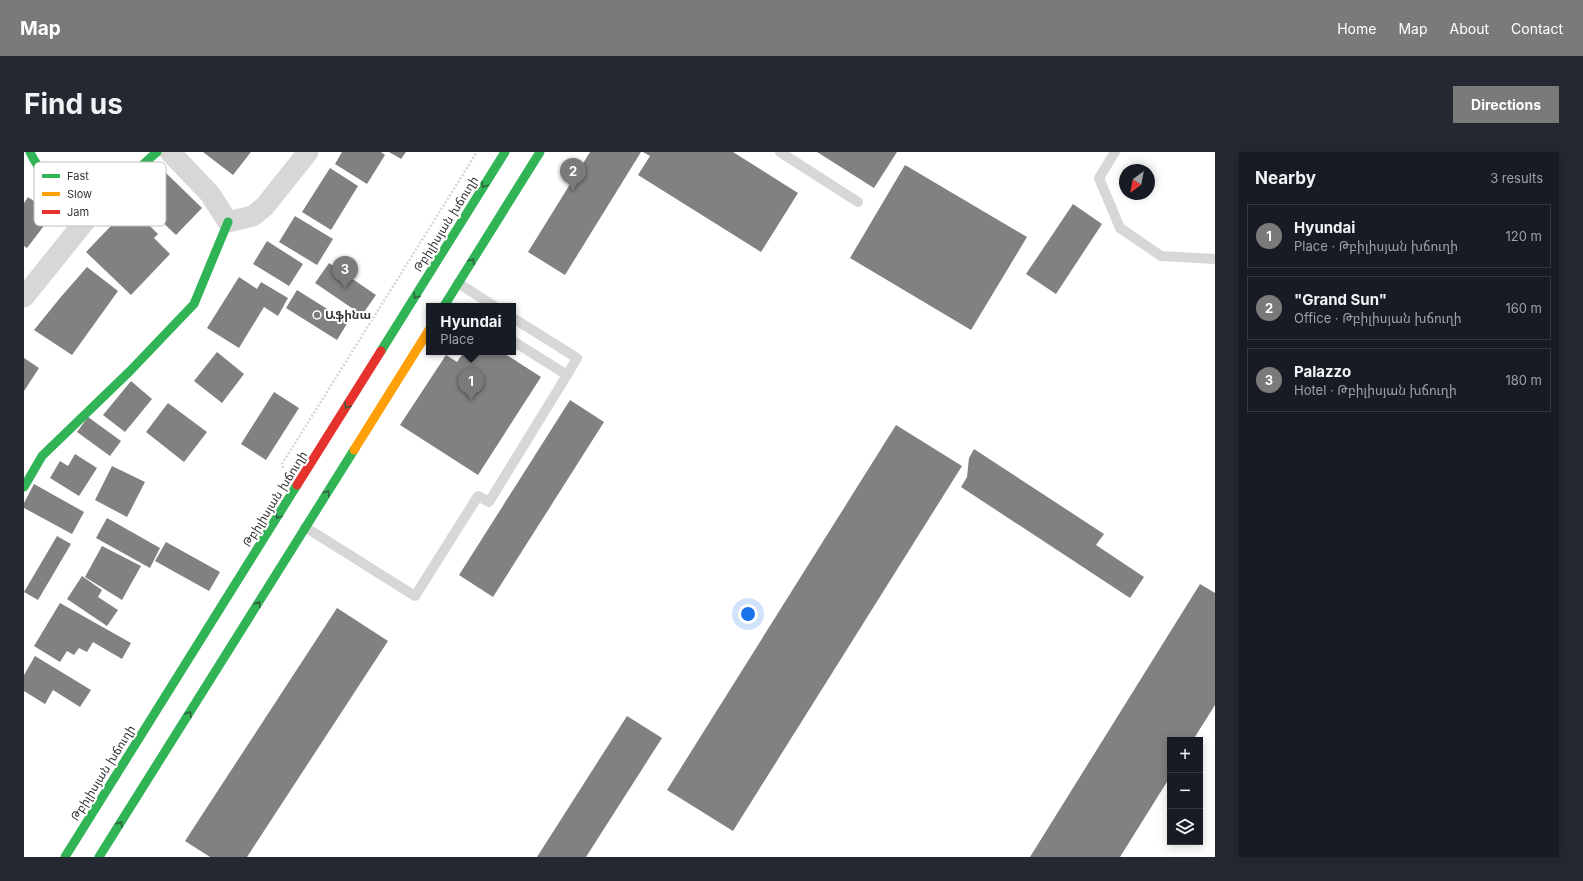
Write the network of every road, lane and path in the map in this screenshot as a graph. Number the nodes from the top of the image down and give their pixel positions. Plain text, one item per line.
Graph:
1 (30, 152) edge
2 (157, 152) edge
3 (170, 152) edge
4 (308, 152) edge
5 (505, 152) edge
6 (540, 152) edge
7 (780, 152) edge
8 (1116, 152) edge
9 (792, 155) edge
10 (36, 162) edge
11 (144, 162) edge
12 (858, 202) dead end
13 (228, 222) junction
14 (81, 226) edge
15 (1215, 259) edge
16 (458, 283) junction
17 (24, 297) edge
18 (446, 303) edge
19 (489, 303) edge
20 (516, 320) edge
21 (426, 335) edge
22 (516, 343) edge
23 (567, 375) junction
24 (24, 487) edge
25 (305, 527) junction
26 (65, 857) edge
27 (99, 857) edge

1 - 10 main road
2 - 11 main road
3 - 13 street
4 - 13 street
5 -> 26 main road, Թբիլիսյան խճուղի
16 -> 6 main road
7 - 9 lane
8 - 15 lane
9 - 12 lane
13 - 24 main road
14 - 17 street
16 - 18 main road
16 - 19 lane
20 - 23 lane
25 -> 21 main road
22 - 23 lane
23 - 25 lane
27 -> 25 main road

